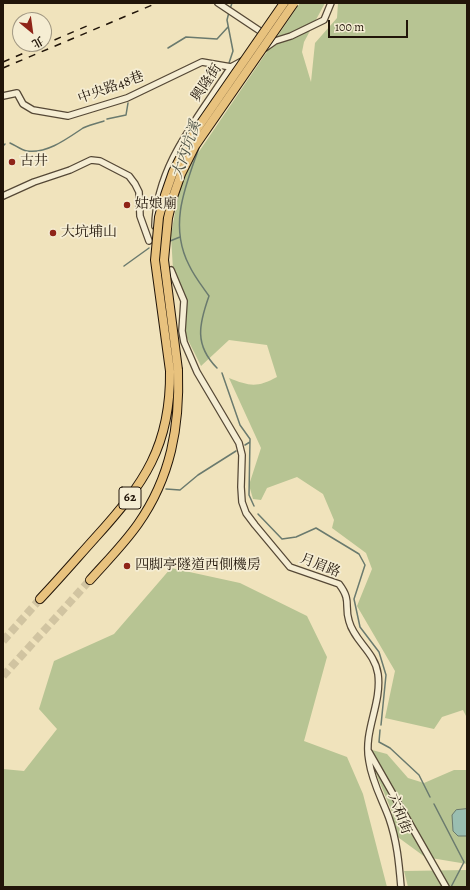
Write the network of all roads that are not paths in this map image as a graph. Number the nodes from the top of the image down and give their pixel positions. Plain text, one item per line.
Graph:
1 (218, 3) edge
2 (284, 3) edge
3 (294, 3) edge
4 (331, 3) edge
5 (253, 26) junction
6 (275, 41) junction
7 (253, 55) junction
8 (231, 67) junction
9 (3, 96) edge
10 (3, 196) edge
11 (149, 241) dead end
12 (154, 246) dead end
13 (171, 270) dead end
14 (90, 580) tunnel mouth
15 (40, 599) tunnel mouth
16 (368, 750) junction
17 (401, 887) edge
18 (446, 887) edge

1 - 5 street
2 - 15 highway, 62, bridge
3 - 14 highway, 62, bridge
4 - 6 street, 興隆街
5 - 6 street
5 - 7 street
6 - 7 street, 興隆街
7 - 8 street, 興隆街
8 - 9 street, 中央路48巷
8 - 12 street, 興隆街
10 - 11 street
13 - 16 street, 月眉路
16 - 17 street, 六和街
16 - 18 street

